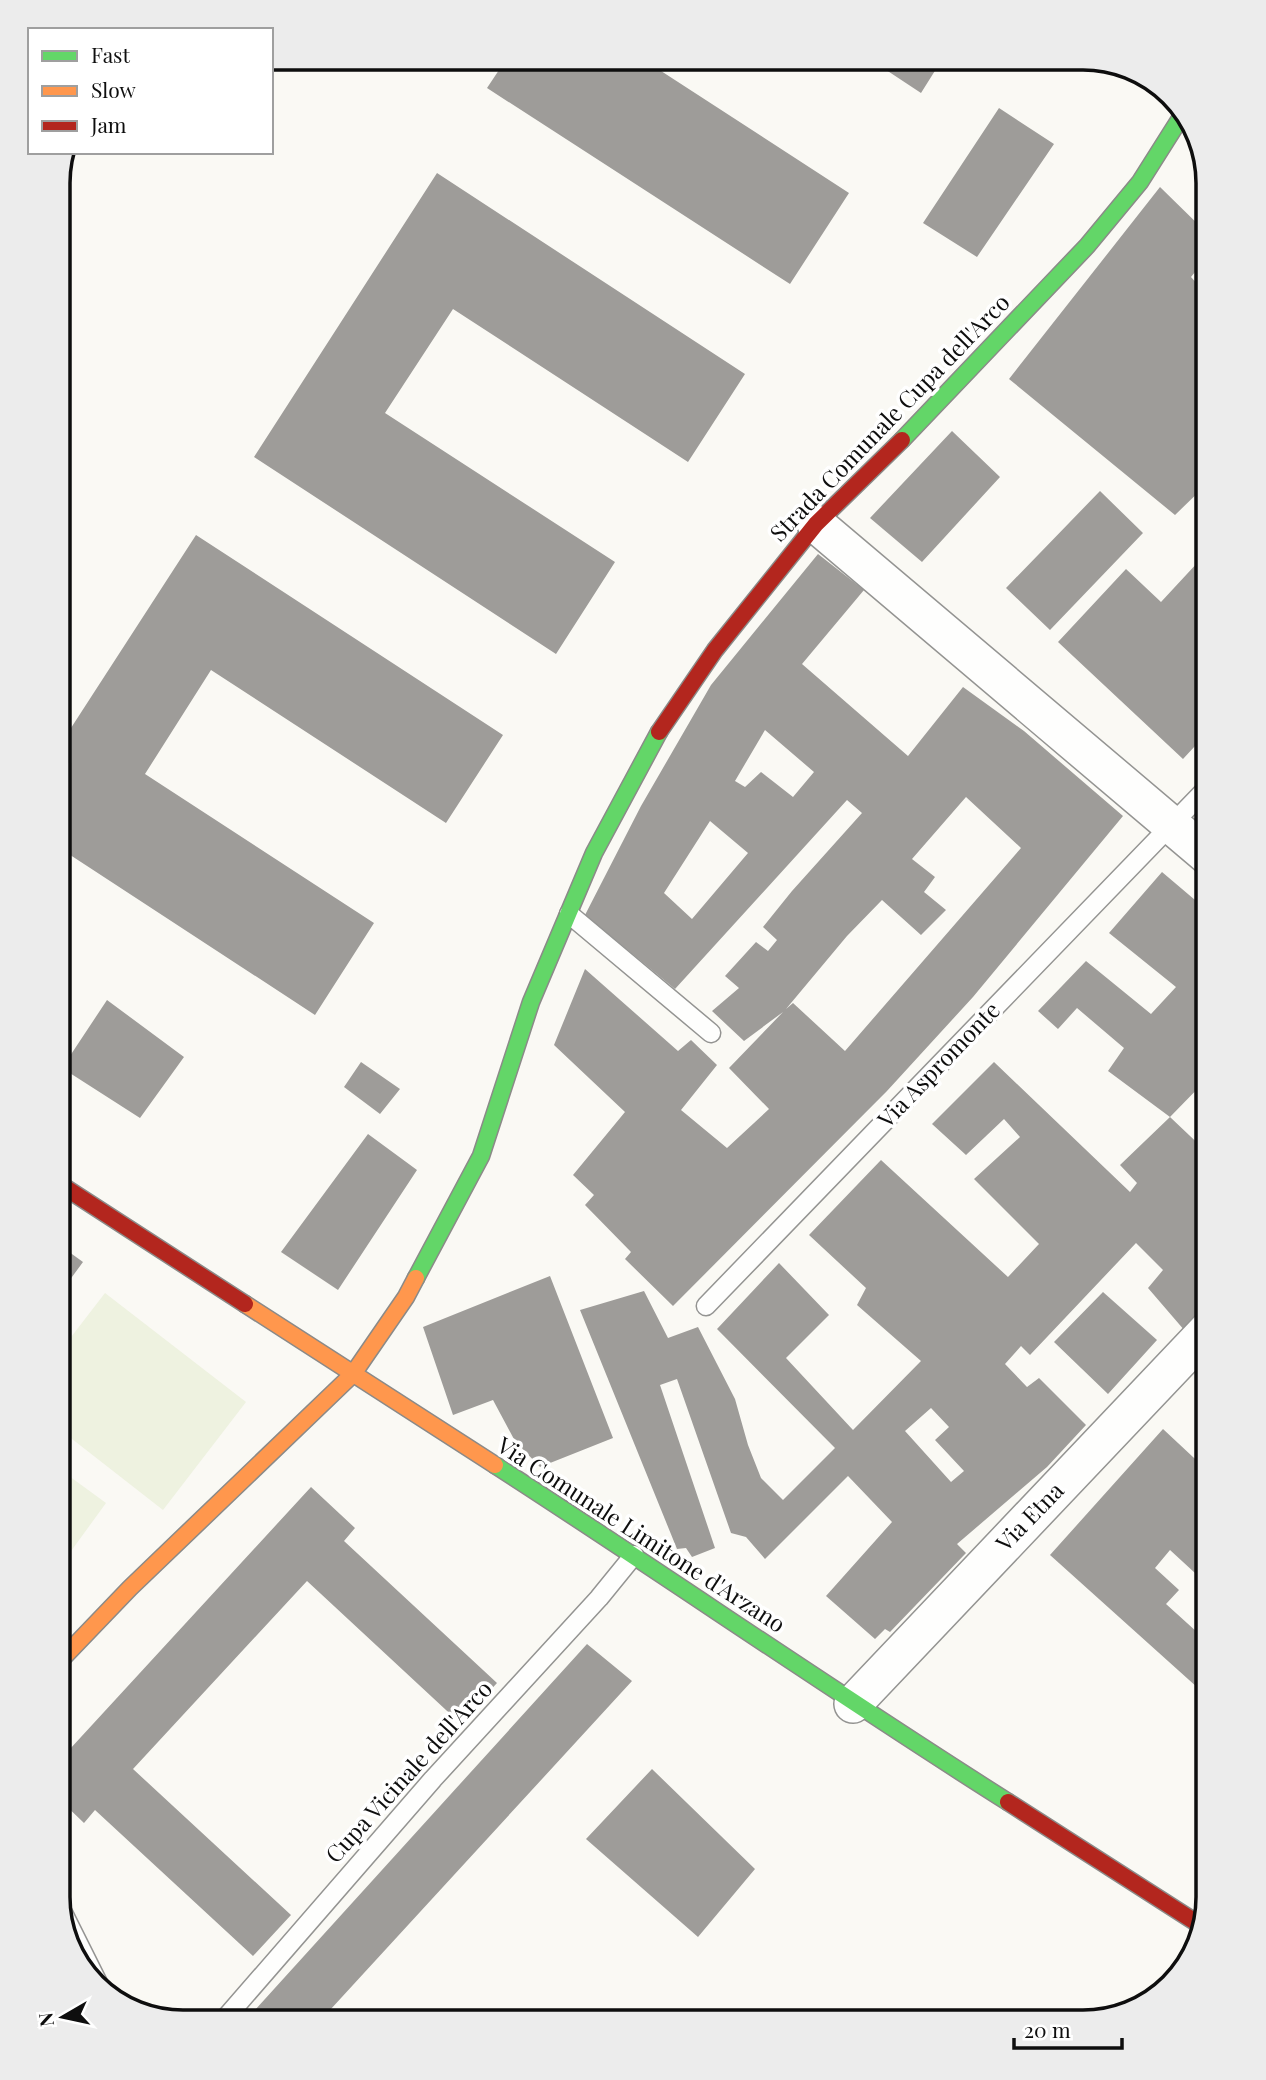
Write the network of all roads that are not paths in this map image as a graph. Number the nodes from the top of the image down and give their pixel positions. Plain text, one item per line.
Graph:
1 (1178, 122) edge
2 (816, 524) junction
3 (1196, 799) edge
4 (1171, 824) junction
5 (1196, 846) edge
6 (569, 914) junction
7 (711, 1033) dead end
8 (70, 1191) edge
9 (706, 1306) dead end
10 (1196, 1343) edge
11 (353, 1374) junction
12 (634, 1555) junction
13 (70, 1650) edge
14 (853, 1704) junction
15 (1193, 1921) edge
16 (232, 2010) edge

1 - 2 street, Strada Comunale Cupa dell'Arco
2 - 4 street
2 - 6 street, Strada Comunale Cupa dell'Arco
3 - 4 lane, Via Aspromonte
4 - 5 street
4 - 9 lane, Via Aspromonte
6 - 7 lane
6 - 11 street, Strada Comunale Cupa dell'Arco
8 - 11 street, Via Comunale Limitone d'Arzano
10 - 14 street, Via Etna
11 - 12 street, Via Comunale Limitone d'Arzano
11 - 13 street
12 - 14 street, Via Comunale Limitone d'Arzano
12 - 16 lane, Cupa Vicinale dell'Arco
14 - 15 street, Via Comunale Limitone d'Arzano

